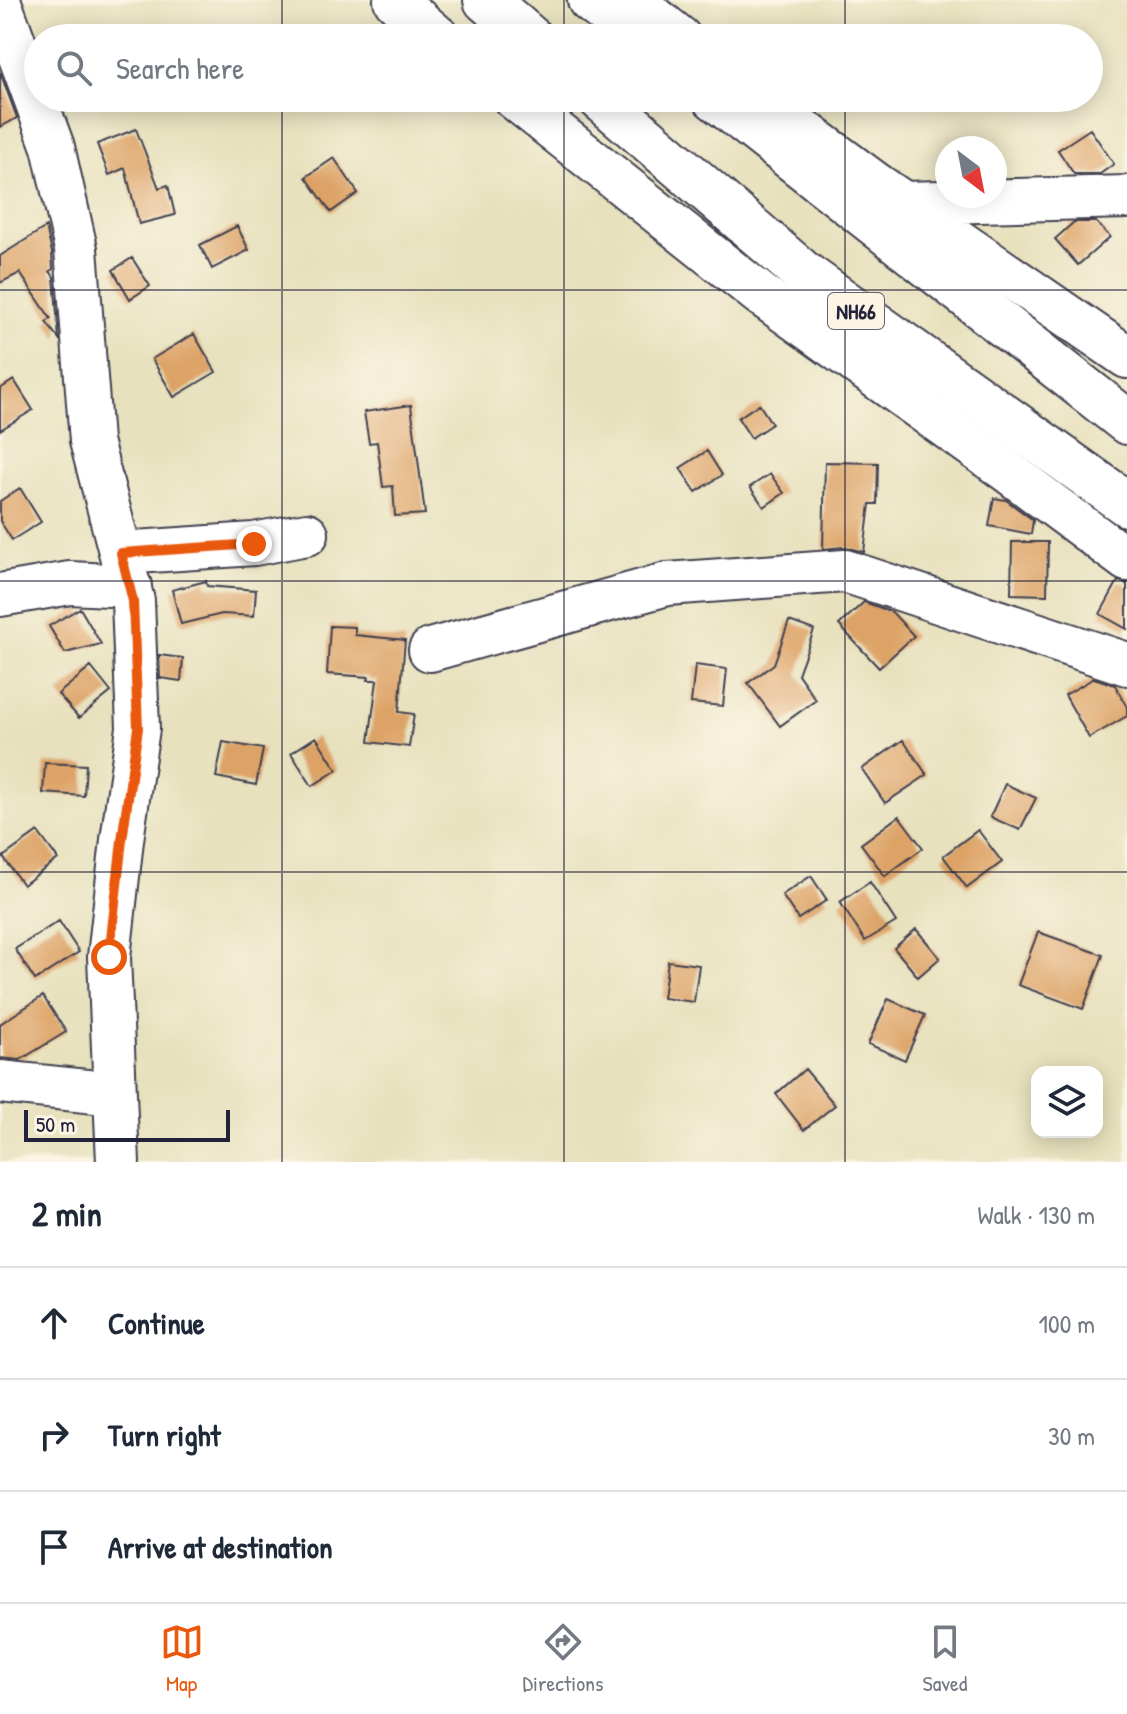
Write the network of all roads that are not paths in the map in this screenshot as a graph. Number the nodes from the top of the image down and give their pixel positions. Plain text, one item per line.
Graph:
1 (395, 0) edge
2 (486, 0) edge
3 (590, 0) edge
4 (632, 0) edge
5 (0, 3) edge
6 (423, 24) edge
7 (514, 24) edge
8 (620, 24) edge
9 (662, 24) edge
10 (24, 68) edge
11 (40, 112) edge
12 (532, 112) edge
13 (616, 112) edge
14 (733, 112) edge
15 (779, 112) edge
16 (1127, 197) edge
17 (903, 203) junction
18 (1127, 357) edge
19 (1127, 422) edge
20 (1127, 504) edge
21 (307, 534) dead end
22 (1127, 560) edge
23 (125, 570) junction
24 (0, 595) edge
25 (430, 650) dead end
26 (1127, 664) edge
27 (0, 1082) edge
28 (115, 1094) junction
29 (118, 1162) edge

1 - 6 street
2 - 7 highway
3 - 8 highway
4 - 9 street
5 - 10 street
11 - 23 street
12 - 22 street
13 - 20 highway, NH66
14 - 19 highway
15 - 17 street
16 - 17 street
17 - 18 street
21 - 23 street
23 - 24 street
23 - 28 street
25 - 26 street
27 - 28 street
28 - 29 street

